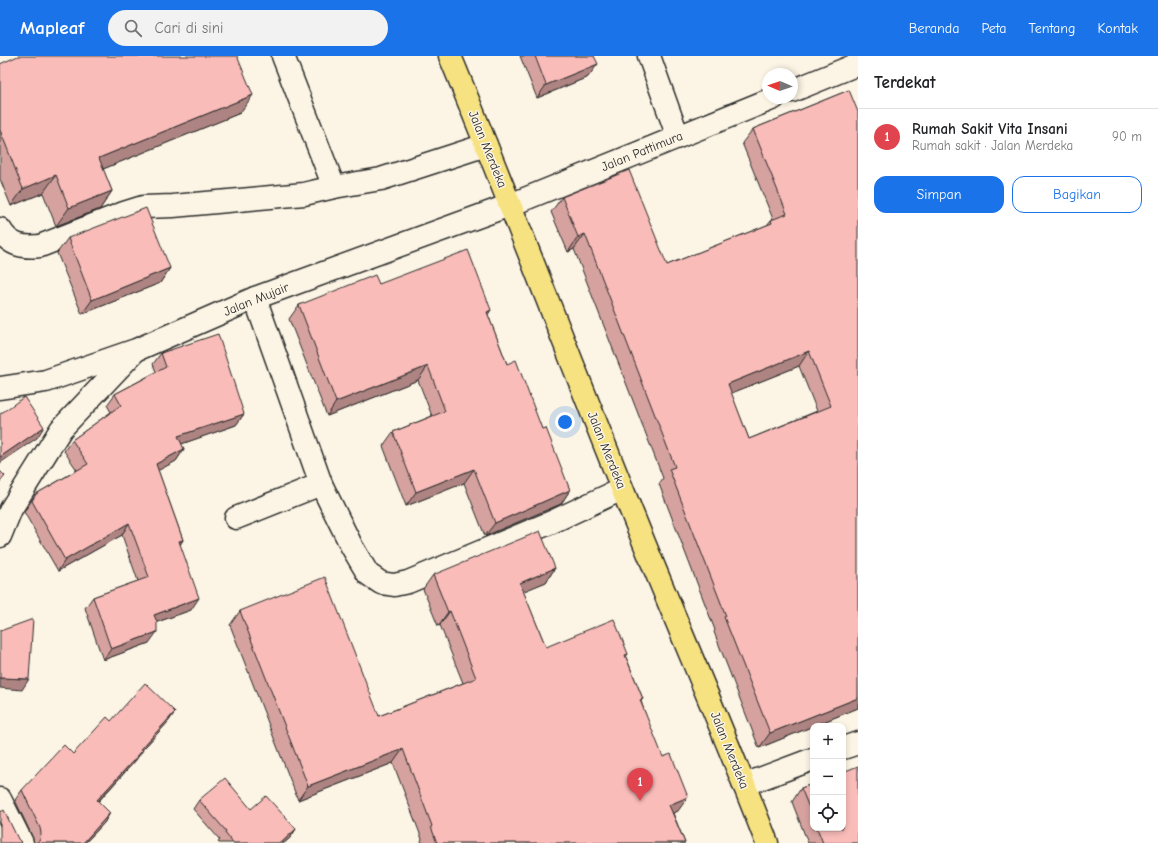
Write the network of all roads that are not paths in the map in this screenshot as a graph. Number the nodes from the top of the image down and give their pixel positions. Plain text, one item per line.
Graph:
1 (283, 56) edge
2 (450, 56) edge
3 (649, 56) edge
4 (858, 64) edge
5 (798, 89) edge
6 (762, 103) edge
7 (678, 137) junction
8 (486, 145) junction
9 (334, 187) junction
10 (510, 205) junction
11 (0, 229) edge
12 (256, 298) junction
13 (136, 350) junction
14 (0, 388) edge
15 (321, 484) junction
16 (622, 489) junction
17 (236, 518) dead end
18 (0, 536) edge
19 (858, 743) edge
20 (846, 747) edge
21 (810, 760) edge
22 (744, 785) junction
23 (0, 799) edge
24 (22, 843) edge
25 (767, 843) edge

1 - 9 street
2 - 8 main road, Jalan Merdeka
3 - 7 street
4 - 5 street
6 - 7 street, Jalan Pattimura
7 - 10 street, Jalan Pattimura
8 - 9 street
8 - 10 main road, Jalan Merdeka
9 - 11 street
10 - 12 street, Jalan Mujair
10 - 16 main road, Jalan Merdeka
12 - 13 street, Jalan Mujair
12 - 15 street
13 - 14 street, Jalan Mujair
13 - 18 street
15 - 16 street
15 - 17 street
16 - 22 main road, Jalan Merdeka
19 - 20 street
21 - 22 street
22 - 25 main road, Jalan Merdeka
23 - 24 street

